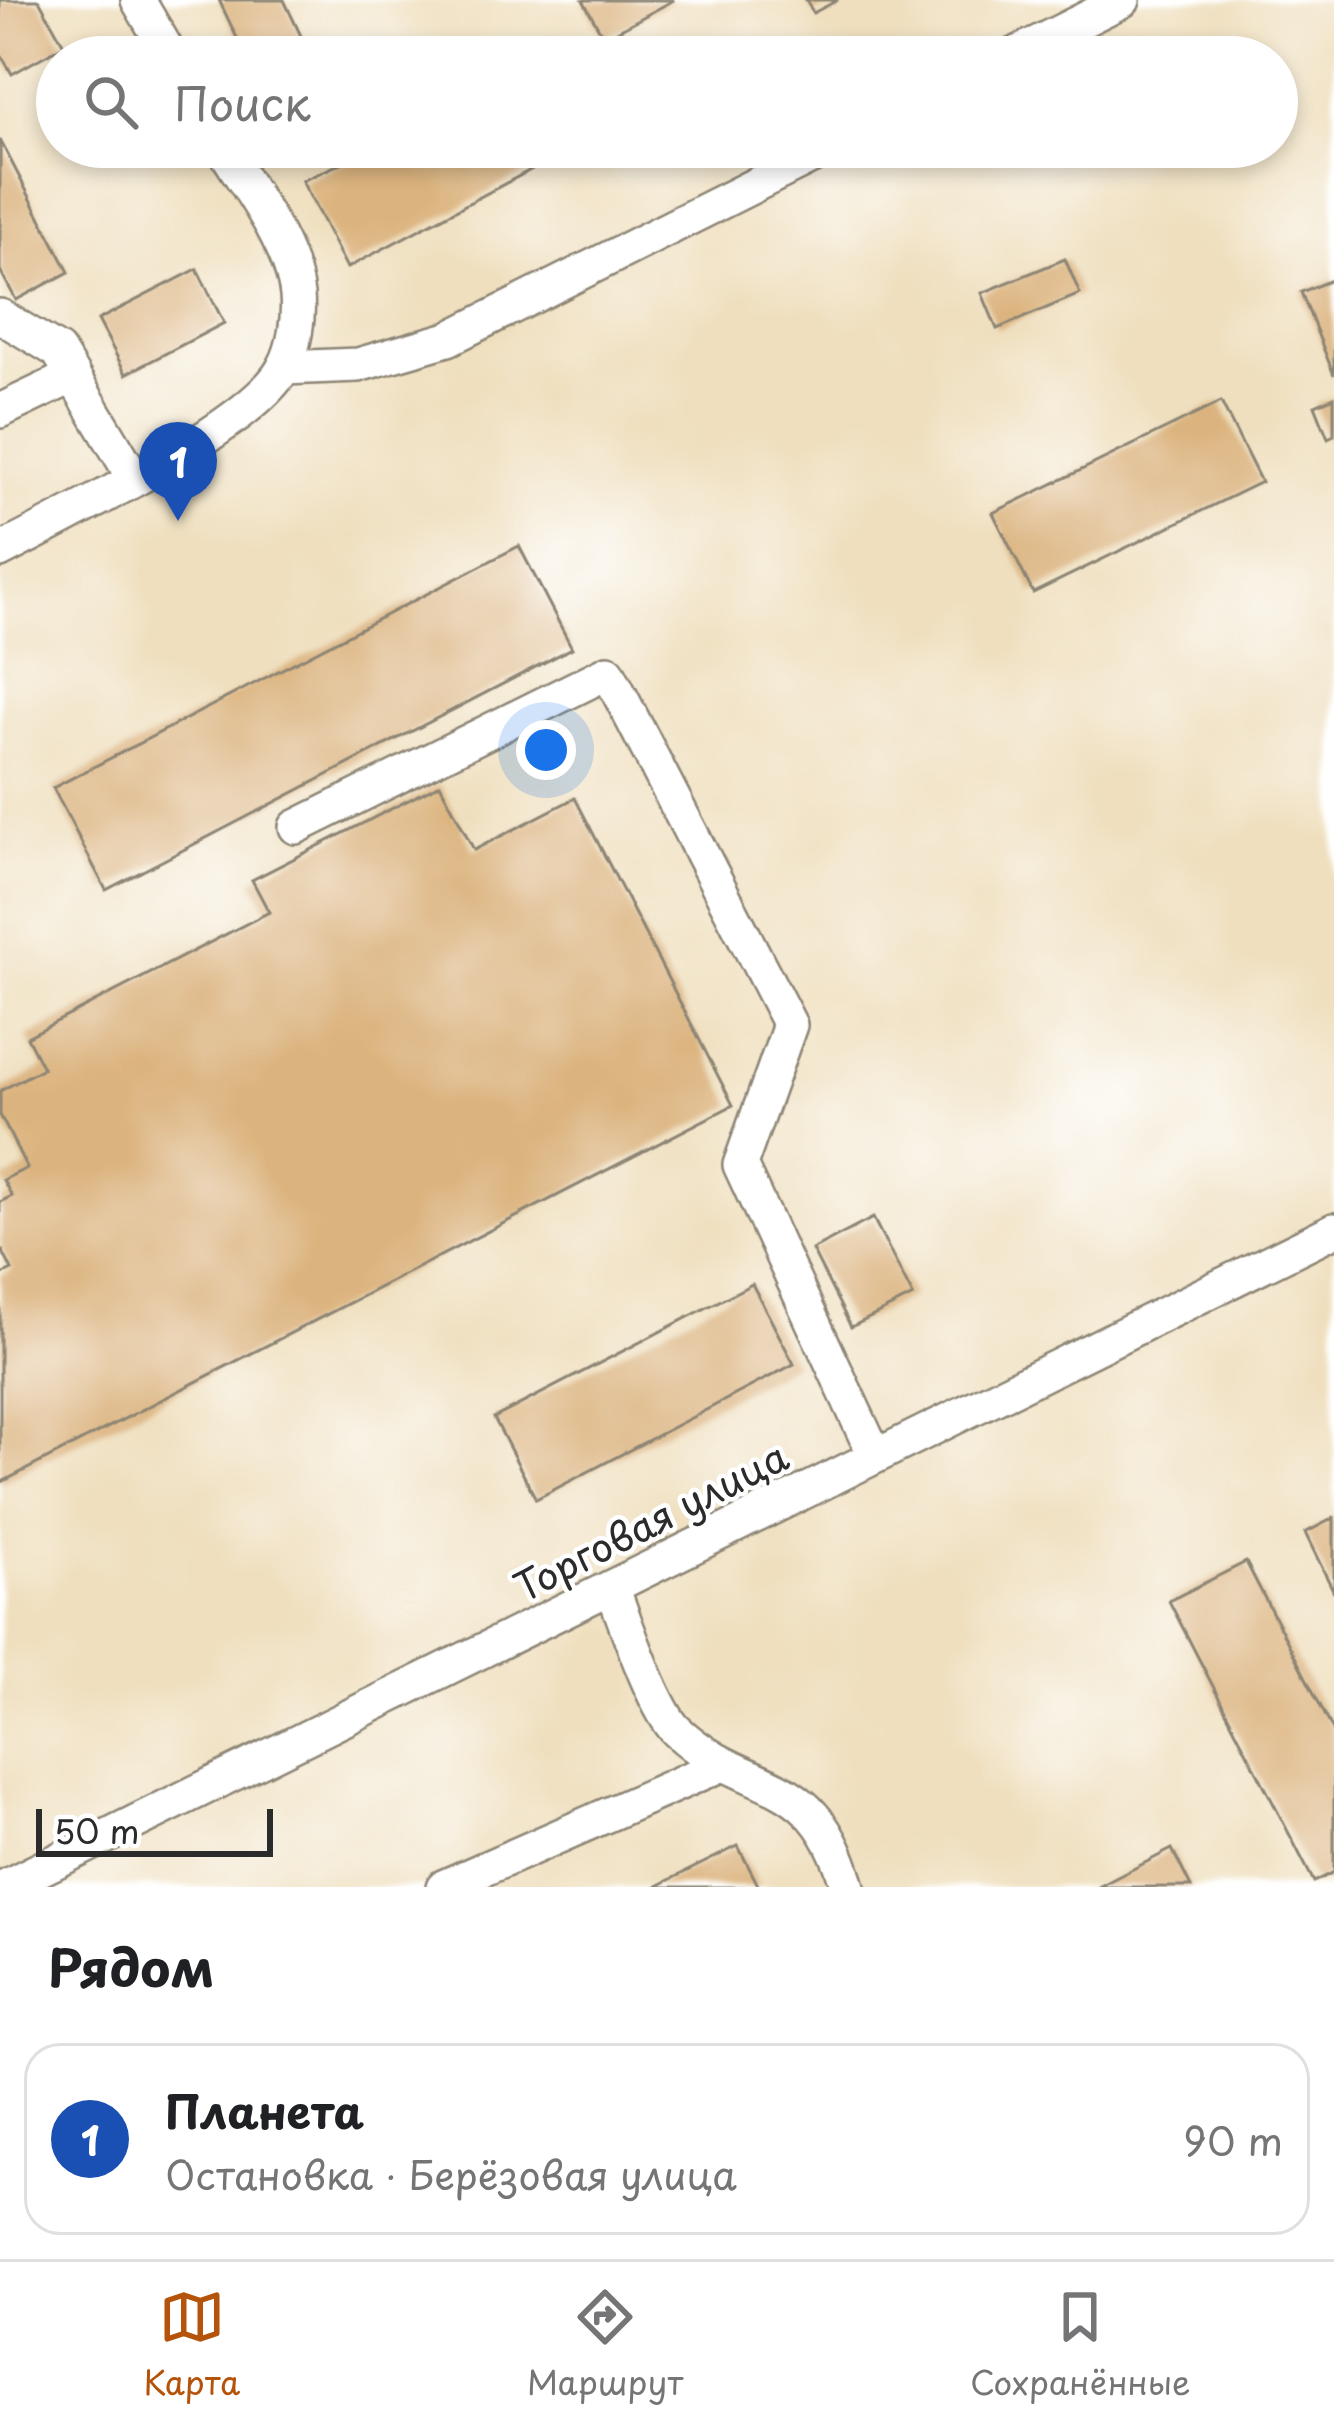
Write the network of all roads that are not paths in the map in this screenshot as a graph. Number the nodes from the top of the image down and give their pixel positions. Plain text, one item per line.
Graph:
1 (138, 0) edge
2 (1124, 0) edge
3 (159, 36) edge
4 (1052, 36) edge
5 (235, 168) edge
6 (789, 168) edge
7 (0, 316) edge
8 (284, 368) junction
9 (73, 376) junction
10 (0, 410) edge
11 (134, 478) junction
12 (0, 551) edge
13 (296, 827) dead end
14 (1334, 1230) edge
15 (874, 1454) junction
16 (612, 1587) junction
17 (723, 1764) junction
18 (4, 1887) edge
19 (443, 1887) edge
20 (848, 1887) edge

1 - 3 street
2 - 4 street
5 - 8 street
6 - 8 street
7 - 9 street
8 - 11 street
9 - 10 street
9 - 11 street
11 - 12 street
13 - 15 street
14 - 15 street, Торговая улица
15 - 16 street, Торговая улица
16 - 17 street
16 - 18 street, Торговая улица
17 - 19 street
17 - 20 street

